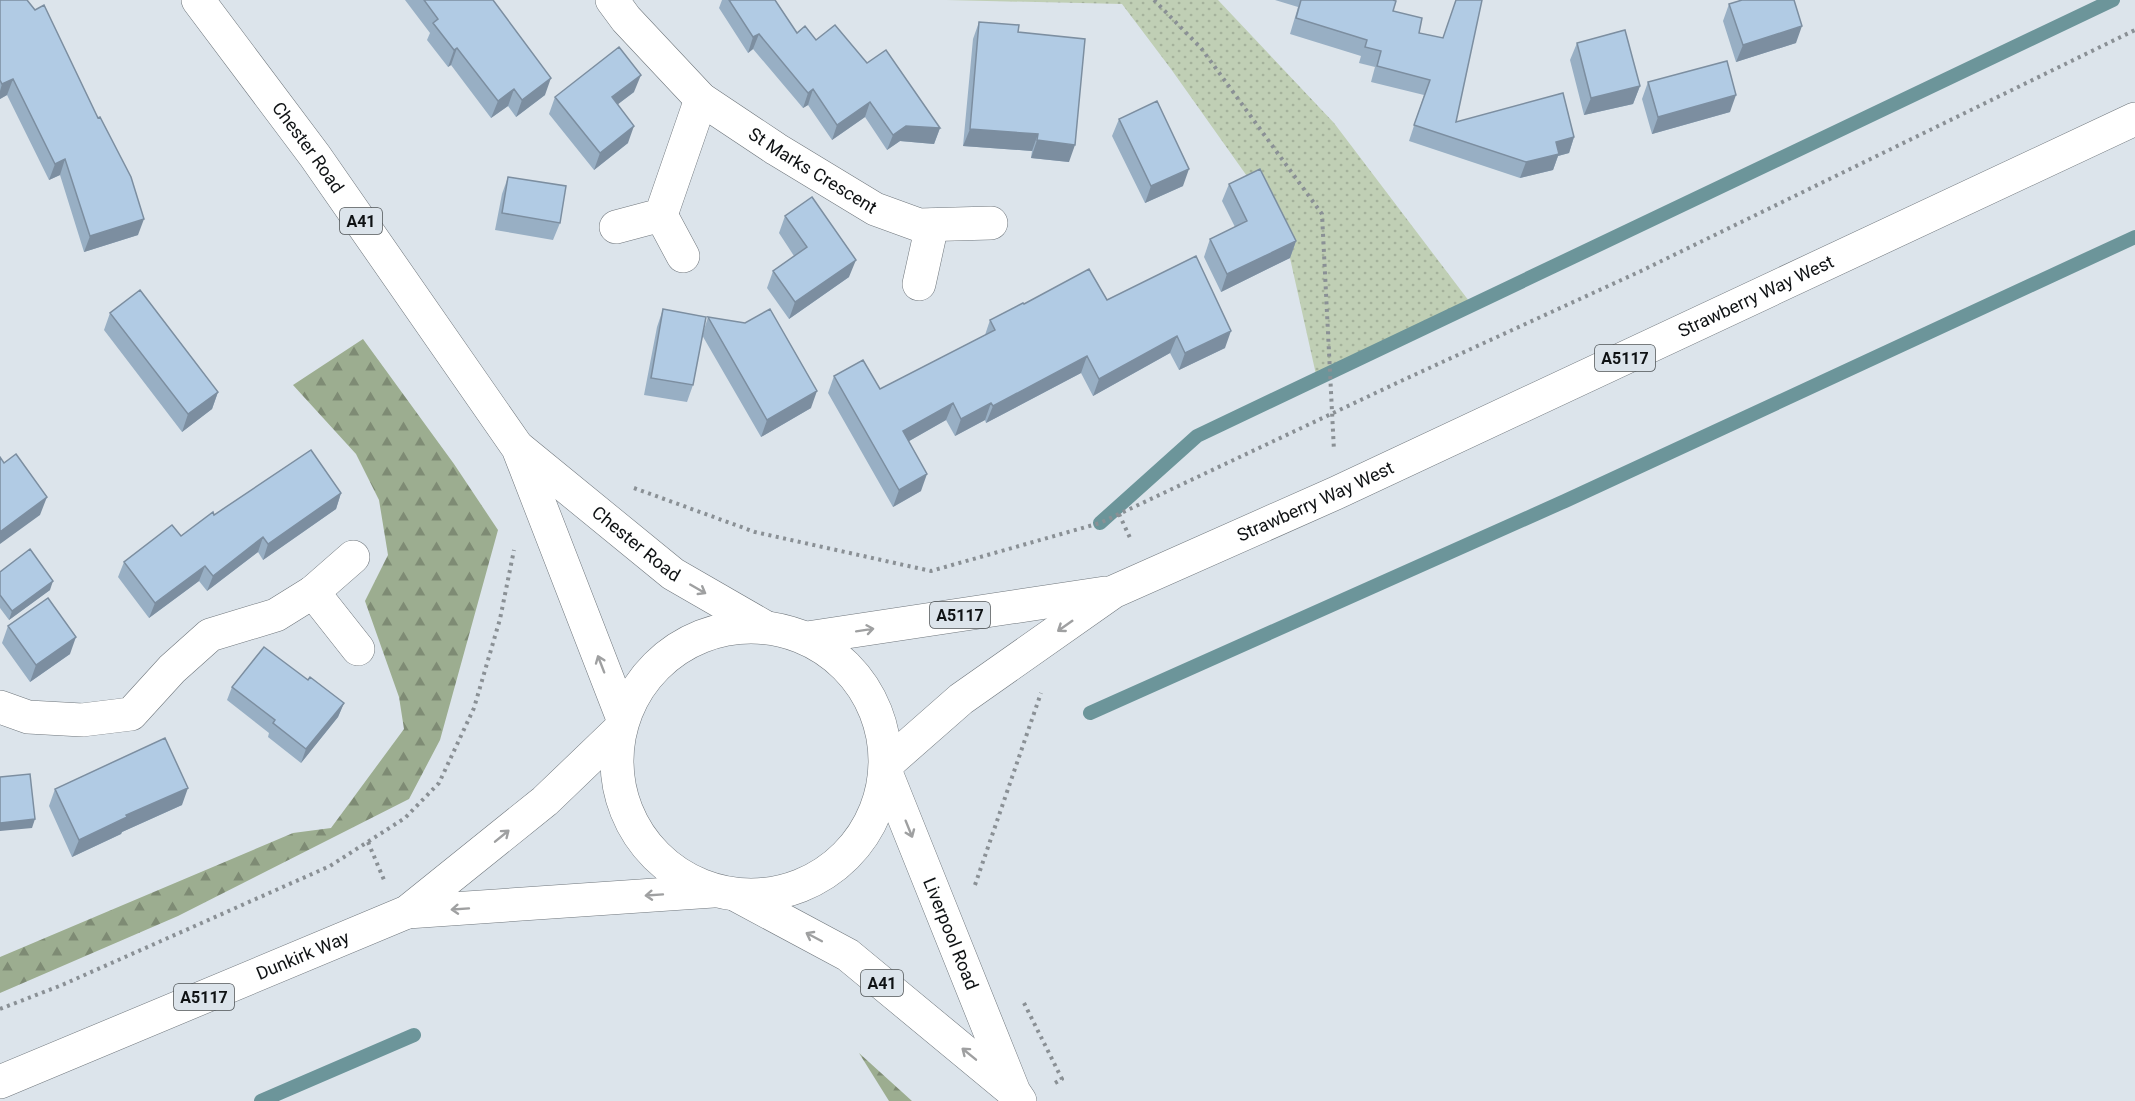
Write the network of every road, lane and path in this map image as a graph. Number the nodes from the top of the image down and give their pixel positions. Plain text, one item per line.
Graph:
1 (198, 0) edge
2 (612, 0) edge
3 (1154, 0) edge
4 (2135, 30) edge
5 (701, 99) junction
6 (2135, 119) edge
7 (661, 215) junction
8 (991, 223) dead end
9 (932, 225) junction
10 (615, 228) dead end
11 (683, 256) dead end
12 (919, 284) dead end
13 (1332, 413) junction
14 (518, 448) junction
15 (1336, 494) junction
16 (585, 504) junction
17 (1119, 514) junction
18 (547, 524) junction
19 (353, 557) dead end
20 (1148, 576) junction
21 (313, 592) junction
22 (1113, 592) junction
23 (765, 627) junction
24 (807, 638) junction
25 (358, 649) dead end
26 (1043, 687) dead end
27 (0, 707) edge
28 (621, 724) junction
29 (887, 769) junction
30 (368, 842) junction
31 (972, 891) dead end
32 (724, 893) junction
33 (403, 914) junction
34 (1021, 995) dead end
35 (0, 1009) edge
36 (0, 1082) edge
37 (1053, 1084) dead end
38 (1017, 1096) edge

1 - 14 main road, Chester Road / A41
2 - 5 main road, St Marks Crescent
3 - 13 path
4 - 13 path
5 - 7 main road
5 - 9 main road, St Marks Crescent
6 - 15 main road, Strawberry Way West / A5117
7 - 10 main road
7 - 11 main road
8 - 9 main road, St Marks Crescent
9 - 12 main road
13 - 15 path
13 - 17 path
14 - 16 main road, Chester Road / A41
14 - 18 main road, Chester Road / A41
15 - 20 main road, Strawberry Way West / A5117
16 - 17 path
16 -> 23 main road, Chester Road / A41
17 - 20 path
28 -> 18 main road, Chester Road / A41
18 - 30 path
19 - 21 main road
20 - 22 main road, Strawberry Way West / A5117
21 - 25 main road
21 - 27 main road
24 -> 22 main road, Strawberry Way West / A5117
22 -> 29 main road, Strawberry Way West / A5117
23 - 24 main road, A41
23 - 28 main road, A41
24 - 29 main road, A41
26 - 31 path
28 - 32 main road, A41
33 -> 28 main road, Dunkirk Way / A5117
29 - 32 main road, A41
29 -> 38 main road, Liverpool Road / A41
30 - 33 path
30 - 35 path
32 -> 33 main road, Dunkirk Way / A5117
38 -> 32 main road, Liverpool Road / A41
33 - 36 main road, Dunkirk Way / A5117
34 - 37 path

